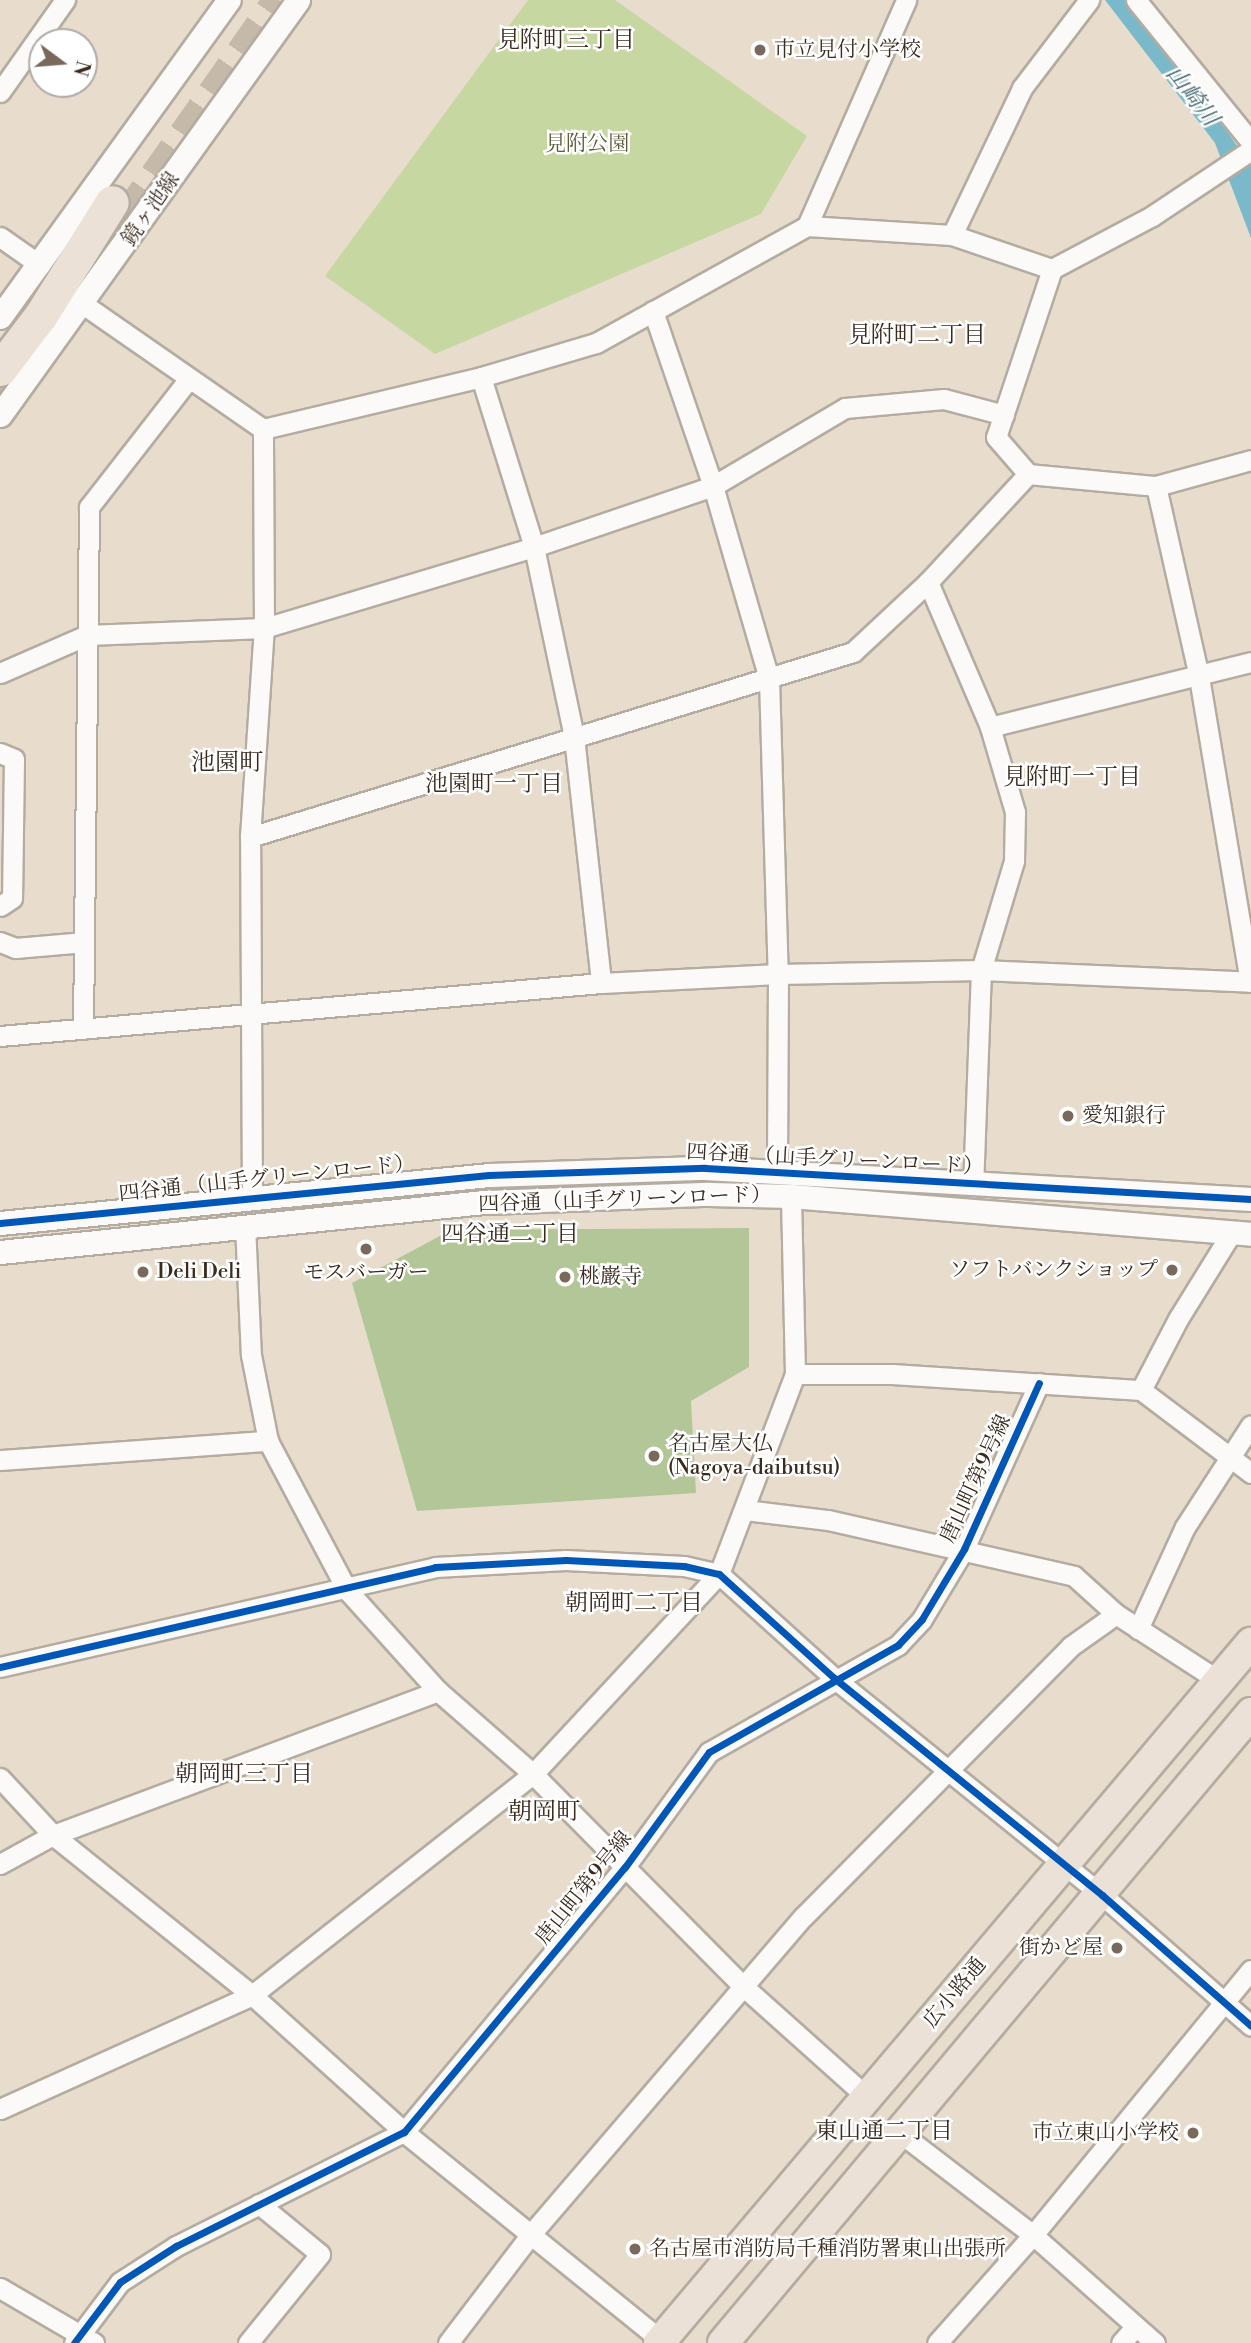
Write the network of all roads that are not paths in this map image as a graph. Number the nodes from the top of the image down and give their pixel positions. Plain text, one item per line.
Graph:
1 (65, 0) edge
2 (229, 0) edge
3 (298, 0) edge
4 (906, 0) edge
5 (1090, 0) edge
6 (1136, 0) edge
7 (0, 92) edge
8 (1251, 142) edge
9 (1251, 150) edge
10 (807, 226) junction
11 (952, 235) junction
12 (0, 237) edge
13 (40, 264) junction
14 (1052, 270) junction
15 (83, 304) junction
16 (653, 311) junction
17 (0, 317) edge
18 (0, 346) tunnel mouth
19 (0, 369) edge
20 (481, 377) junction
21 (188, 380) junction
22 (0, 415) edge
23 (1004, 415) junction
24 (263, 429) junction
25 (1251, 460) edge
26 (1028, 474) junction
27 (713, 486) junction
28 (1157, 486) junction
29 (534, 547) junction
30 (928, 582) junction
31 (264, 628) junction
32 (87, 635) junction
33 (1251, 662) edge
34 (0, 673) edge
35 (1199, 677) junction
36 (769, 679) junction
37 (990, 727) junction
38 (574, 737) junction
39 (0, 753) edge
40 (250, 836) junction
41 (0, 906) edge
42 (0, 942) edge
43 (84, 942) junction
44 (981, 970) junction
45 (778, 974) junction
46 (1251, 982) edge
47 (601, 984) junction
48 (250, 1016) junction
49 (83, 1029) junction
50 (0, 1036) edge
51 (778, 1170) junction
52 (973, 1185) junction
53 (792, 1196) junction
54 (251, 1198) junction
55 (1251, 1199) edge
56 (0, 1223) edge
57 (245, 1225) junction
58 (1242, 1233) edge
59 (0, 1252) edge
60 (795, 1374) junction
61 (1039, 1383) junction
62 (1142, 1390) junction
63 (1251, 1425) edge
64 (268, 1441) junction
65 (1232, 1459) junction
66 (0, 1460) edge
67 (1251, 1473) edge
68 (745, 1510) junction
69 (964, 1549) junction
70 (719, 1574) junction
71 (347, 1590) junction
72 (1116, 1614) junction
73 (1138, 1629) junction
74 (1251, 1643) edge
75 (0, 1667) edge
76 (834, 1678) junction
77 (1219, 1681) junction
78 (438, 1690) junction
79 (1251, 1713) edge
80 (947, 1767) junction
81 (533, 1774) junction
82 (0, 1778) edge
83 (53, 1835) junction
84 (0, 1864) edge
85 (1063, 1866) junction
86 (625, 1867) junction
87 (1101, 1895) junction
88 (1251, 1970) edge
89 (744, 1987) junction
90 (252, 1995) junction
91 (1224, 2002) junction
92 (1251, 2026) edge
93 (867, 2097) junction
94 (0, 2109) edge
95 (404, 2132) junction
96 (899, 2132) junction
97 (259, 2204) junction
98 (531, 2234) junction
99 (1033, 2235) junction
100 (0, 2288) edge
101 (1135, 2327) junction
102 (82, 2341) edge
103 (660, 2341) edge
104 (248, 2343) edge
105 (448, 2343) edge
106 (723, 2343) edge
107 (937, 2343) edge
108 (1121, 2343) edge
109 (1155, 2343) edge

1 - 7 street
2 - 13 street
3 - 15 street, 鏡ヶ池線
4 - 10 street
5 - 11 street
6 - 8 street
9 - 14 street
10 - 11 street
10 - 16 street
11 - 14 street
12 - 13 street
13 - 17 street
14 - 23 street
15 - 21 street
15 - 22 street, 鏡ヶ池線
16 - 20 street
16 - 27 street
18 - 19 highway
20 - 24 street
20 - 29 street
21 - 24 street
21 - 32 street
23 - 26 street
23 - 27 street
24 - 31 street
25 - 28 street
26 - 28 street
26 - 30 street
27 - 29 street
27 - 36 street
28 - 35 street
29 - 31 street
29 - 38 street
30 - 36 street
30 - 37 street
31 - 32 street
31 - 40 street
32 - 34 street
32 - 43 street
33 - 35 street
35 - 37 street
35 - 46 street
36 - 38 street
36 - 45 street
37 - 44 street
38 - 40 street
38 - 47 street
39 - 41 street
40 - 48 street
42 - 43 street
43 - 49 street
44 - 45 street
44 - 46 street
44 - 52 street
45 - 47 street
45 - 51 street
47 - 48 street
48 - 49 street
48 - 54 street
49 - 50 street
51 - 52 street, 四谷通 （山手グリーンロード）
51 - 54 street, 四谷通 （山手グリーンロード）
52 - 55 street, 四谷通 （山手グリーンロード）
53 - 57 street, 四谷通（山手グリーンロード）
53 - 58 street, 四谷通（山手グリーンロード）
53 - 60 street
54 - 56 street, 四谷通 （山手グリーンロード）
57 - 59 street, 四谷通（山手グリーンロード）
57 - 64 street
58 - 62 street
60 - 61 street
60 - 68 street
61 - 62 street
61 - 69 street, 唐山町第9号線
62 - 65 street
63 - 65 street
64 - 66 street
64 - 71 street
65 - 67 street
65 - 73 street
68 - 69 street
68 - 70 street
69 - 72 street
69 - 76 street, 唐山町第9号線
70 - 71 street
70 - 76 street
70 - 81 street
71 - 75 street
71 - 78 street
72 - 73 street
72 - 80 street
73 - 77 street
74 - 77 main road, 広小路通
76 - 80 street
76 - 86 street, 唐山町第9号線
77 - 85 main road, 広小路通
78 - 81 street
78 - 83 street
79 - 87 main road
80 - 85 street
80 - 89 street
81 - 86 street
81 - 90 street
82 - 83 street
83 - 84 street
83 - 90 street
85 - 87 street
85 - 93 main road, 広小路通
86 - 89 street
86 - 95 street, 唐山町第9号線
87 - 91 street
87 - 96 main road
88 - 91 street
89 - 93 street
89 - 98 street
90 - 94 street
90 - 95 street
91 - 92 street
91 - 99 street
93 - 103 main road, 広小路通
95 - 97 street, 唐山町第9号線
95 - 98 street
96 - 99 street
96 - 106 main road
97 - 102 street, 唐山町第9号線
97 - 104 street
98 - 103 street
98 - 105 street
99 - 101 street
99 - 107 street
100 - 102 street
101 - 108 street
101 - 109 street

